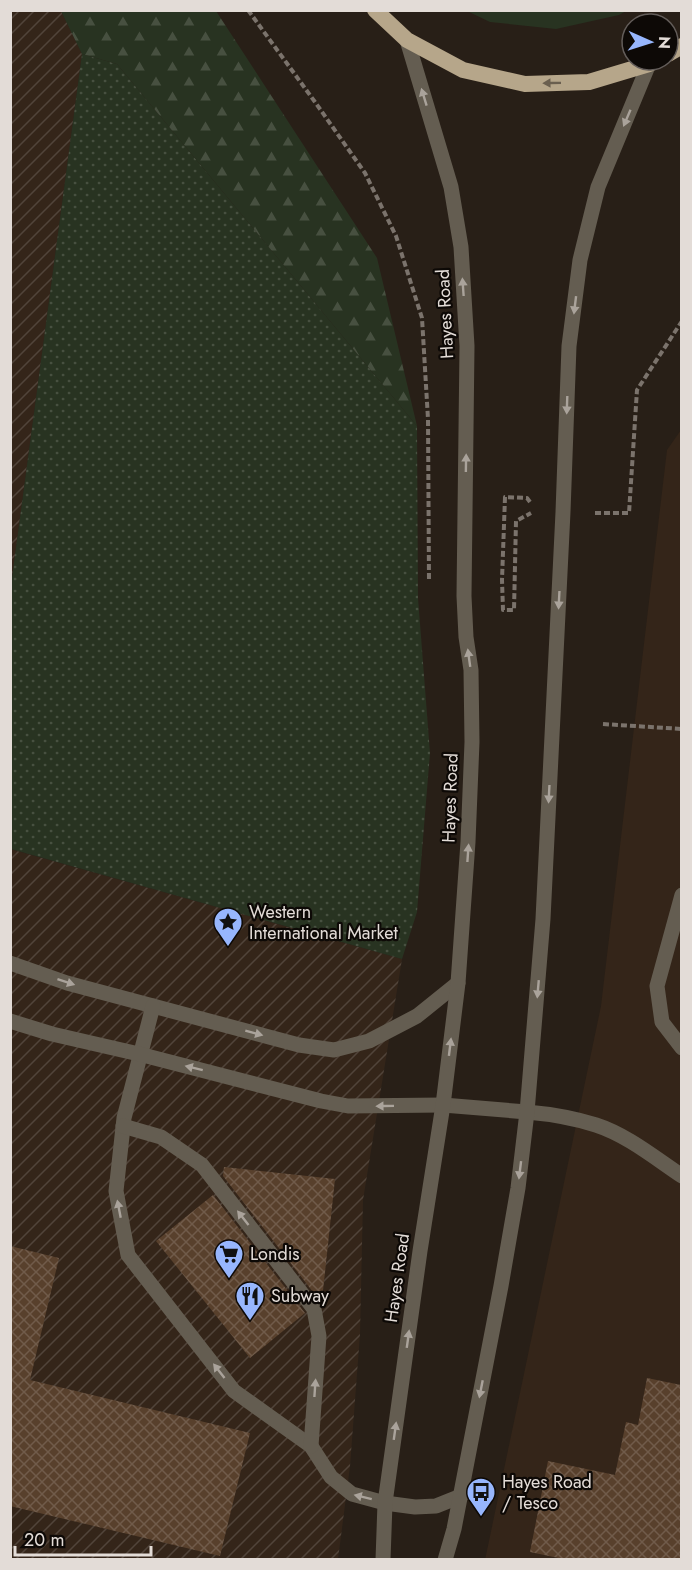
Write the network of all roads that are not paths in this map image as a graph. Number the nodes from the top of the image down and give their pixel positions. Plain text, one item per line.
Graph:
1 (375, 10) edge
2 (406, 40) junction
3 (621, 72) edge
4 (649, 72) edge
5 (681, 895) edge
6 (10, 963) edge
7 (458, 983) junction
8 (153, 1006) junction
9 (10, 1021) edge
10 (681, 1048) edge
11 (140, 1054) junction
12 (443, 1105) junction
13 (527, 1112) junction
14 (123, 1126) junction
15 (681, 1176) edge
16 (311, 1446) junction
17 (461, 1496) junction
18 (385, 1503) junction
19 (383, 1560) edge
20 (446, 1560) edge

1 - 2 highway
3 -> 2 highway
7 -> 2 street, Hayes Road
4 -> 13 street
5 - 10 street
6 -> 8 street
8 -> 7 street
12 -> 7 street, Hayes Road
8 - 11 street
9 - 11 street
12 -> 11 street
11 - 14 street
12 - 13 street
18 -> 12 street, Hayes Road
13 - 15 street
13 -> 17 street
16 -> 14 street
16 -> 14 street
18 -> 16 street
17 - 18 street
17 - 20 street
18 - 19 street, Hayes Road

